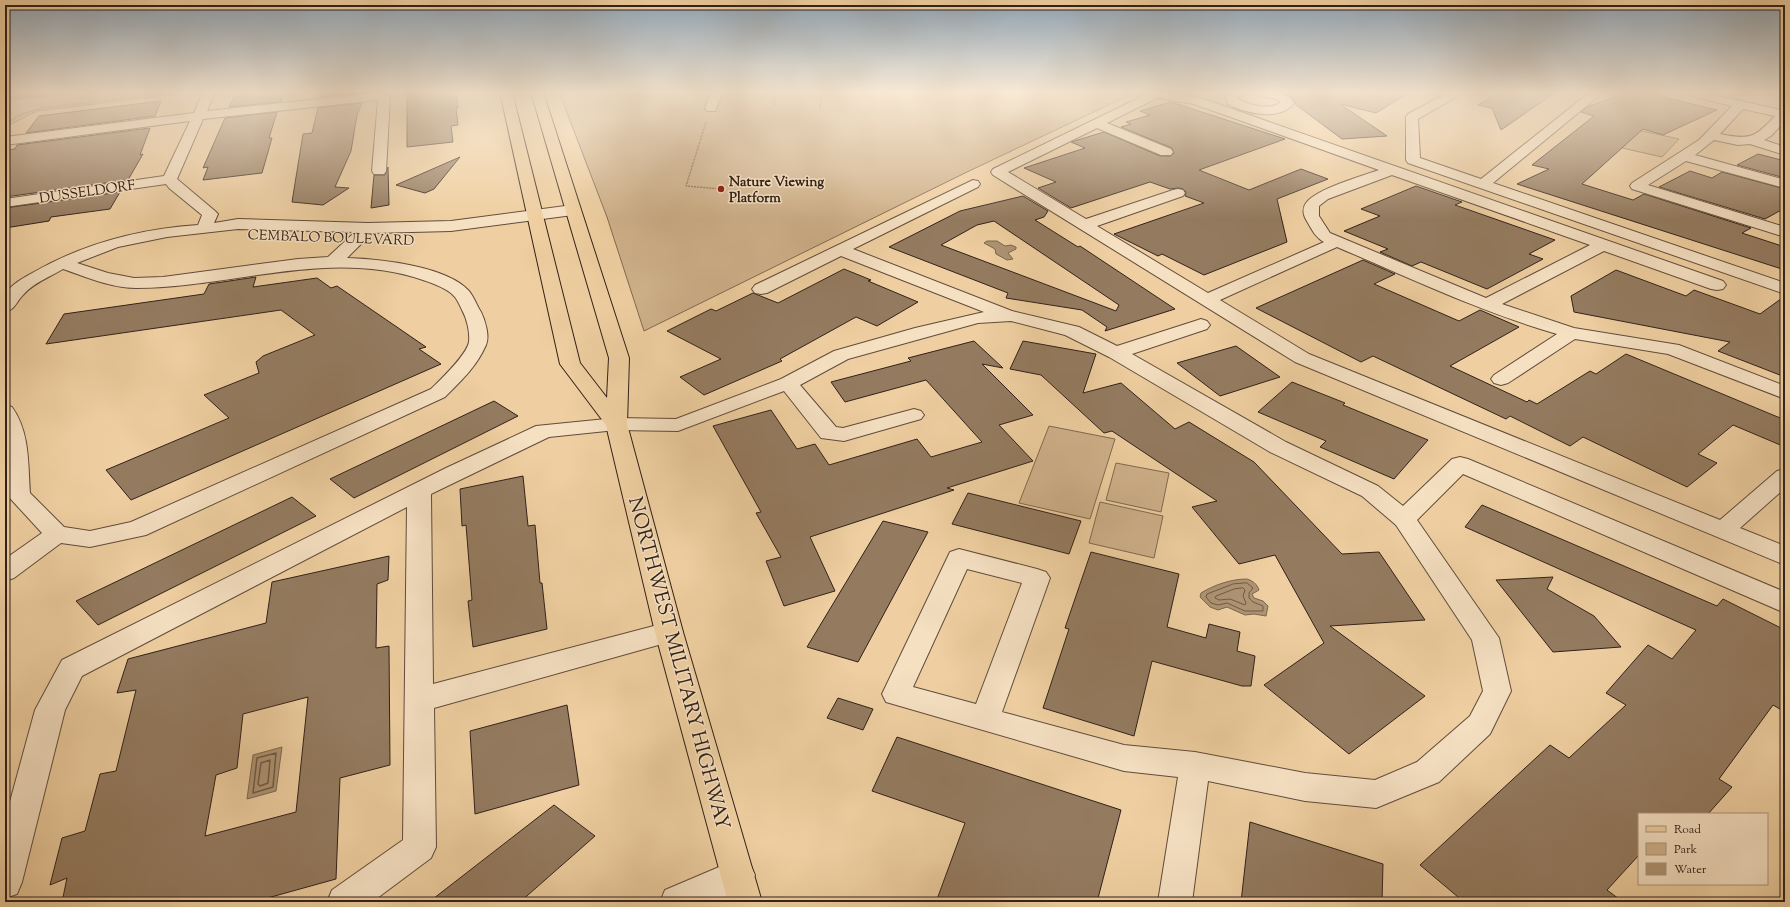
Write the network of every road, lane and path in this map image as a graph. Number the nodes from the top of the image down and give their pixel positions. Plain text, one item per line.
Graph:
1 (56, 134) edge
2 (189, 134) edge
3 (381, 134) edge
4 (516, 134) edge
5 (549, 134) edge
6 (703, 134) edge
7 (1074, 134) edge
8 (1124, 134) edge
9 (1291, 134) edge
10 (1412, 134) edge
11 (1545, 134) edge
12 (1766, 134) edge
13 (1711, 136) joint
14 (5, 141) edge
15 (1753, 141) junction
16 (1785, 151) edge
17 (1166, 152) dead end
18 (1684, 156) junction
19 (1392, 170) junction
20 (378, 171) dead end
21 (170, 179) junction
22 (973, 184) dead end
23 (1483, 184) junction
24 (1785, 184) edge
25 (721, 189) dead end
26 (1178, 193) dead end
27 (5, 203) edge
28 (575, 217) junction
29 (536, 222) junction
30 (1083, 225) junction
31 (368, 228) junction
32 (204, 229) junction
33 (1785, 232) edge
34 (355, 241) junction
35 (1336, 242) junction
36 (1603, 245) junction
37 (840, 250) junction
38 (333, 262) junction
39 (62, 263) junction
40 (1717, 285) dead end
41 (761, 289) dead end
42 (1785, 289) edge
43 (11, 291) edge
44 (1207, 300) junction
45 (1487, 305) junction
46 (5, 307) edge
47 (1011, 316) junction
48 (1201, 325) dead end
49 (1572, 333) junction
50 (1116, 353) junction
51 (1501, 379) dead end
52 (788, 382) junction
53 (1784, 394) edge
54 (5, 411) edge
55 (914, 415) dead end
56 (616, 424) junction
57 (1785, 476) edge
58 (419, 491) junction
59 (1404, 519) junction
60 (1723, 530) junction
61 (57, 534) junction
62 (1785, 556) edge
63 (5, 572) edge
64 (1785, 604) edge
65 (669, 632) junction
66 (419, 700) junction
67 (985, 719) junction
68 (1195, 765) junction
69 (5, 882) edge
70 (742, 888) edge
71 (344, 902) edge
72 (677, 902) edge
73 (1175, 902) edge

1 - 14 street
2 - 21 street
3 - 20 street
4 - 29 main road, NORTHWEST MILITARY HIGHWAY
5 - 28 main road, NORTHWEST MILITARY HIGHWAY
6 - 25 path
7 - 30 street
8 - 17 street
9 - 19 street
10 - 23 street
11 - 23 street
12 - 15 street
13 - 15 street
13 - 18 street
15 - 16 street
18 - 24 street
18 - 33 street
19 - 35 street
19 - 36 street
21 - 27 street, DUSSELDORF
21 - 32 street
22 - 37 street
23 - 42 street
26 - 30 street
28 - 29 street, CEMBALO BOULEVARD
28 - 56 main road, NORTHWEST MILITARY HIGHWAY
29 - 31 street, CEMBALO BOULEVARD
29 - 34 street, CEMBALO BOULEVARD
29 - 56 main road, NORTHWEST MILITARY HIGHWAY
30 - 44 street
31 - 32 street, CEMBALO BOULEVARD
31 - 34 street
32 - 34 street, CEMBALO BOULEVARD
32 - 39 street, CEMBALO BOULEVARD
34 - 38 street
35 - 44 street
35 - 45 street
36 - 40 street
36 - 45 street
37 - 41 street
37 - 47 street
38 - 39 street
38 - 61 street
39 - 43 street, CEMBALO BOULEVARD
43 - 46 street, CEMBALO BOULEVARD
44 - 60 street
45 - 49 street
47 - 50 street
47 - 52 street
48 - 50 street
49 - 51 street
49 - 53 street
50 - 59 street
52 - 55 street
52 - 56 street
54 - 61 street
56 - 58 street
56 - 65 main road, NORTHWEST MILITARY HIGHWAY
57 - 60 street
58 - 66 street
58 - 69 street
59 - 64 street
59 - 68 street
60 - 62 street
61 - 63 street
65 - 66 street
65 - 70 main road, NORTHWEST MILITARY HIGHWAY
66 - 71 street
67 - 67 street
67 - 68 street
68 - 73 street
70 - 72 street

